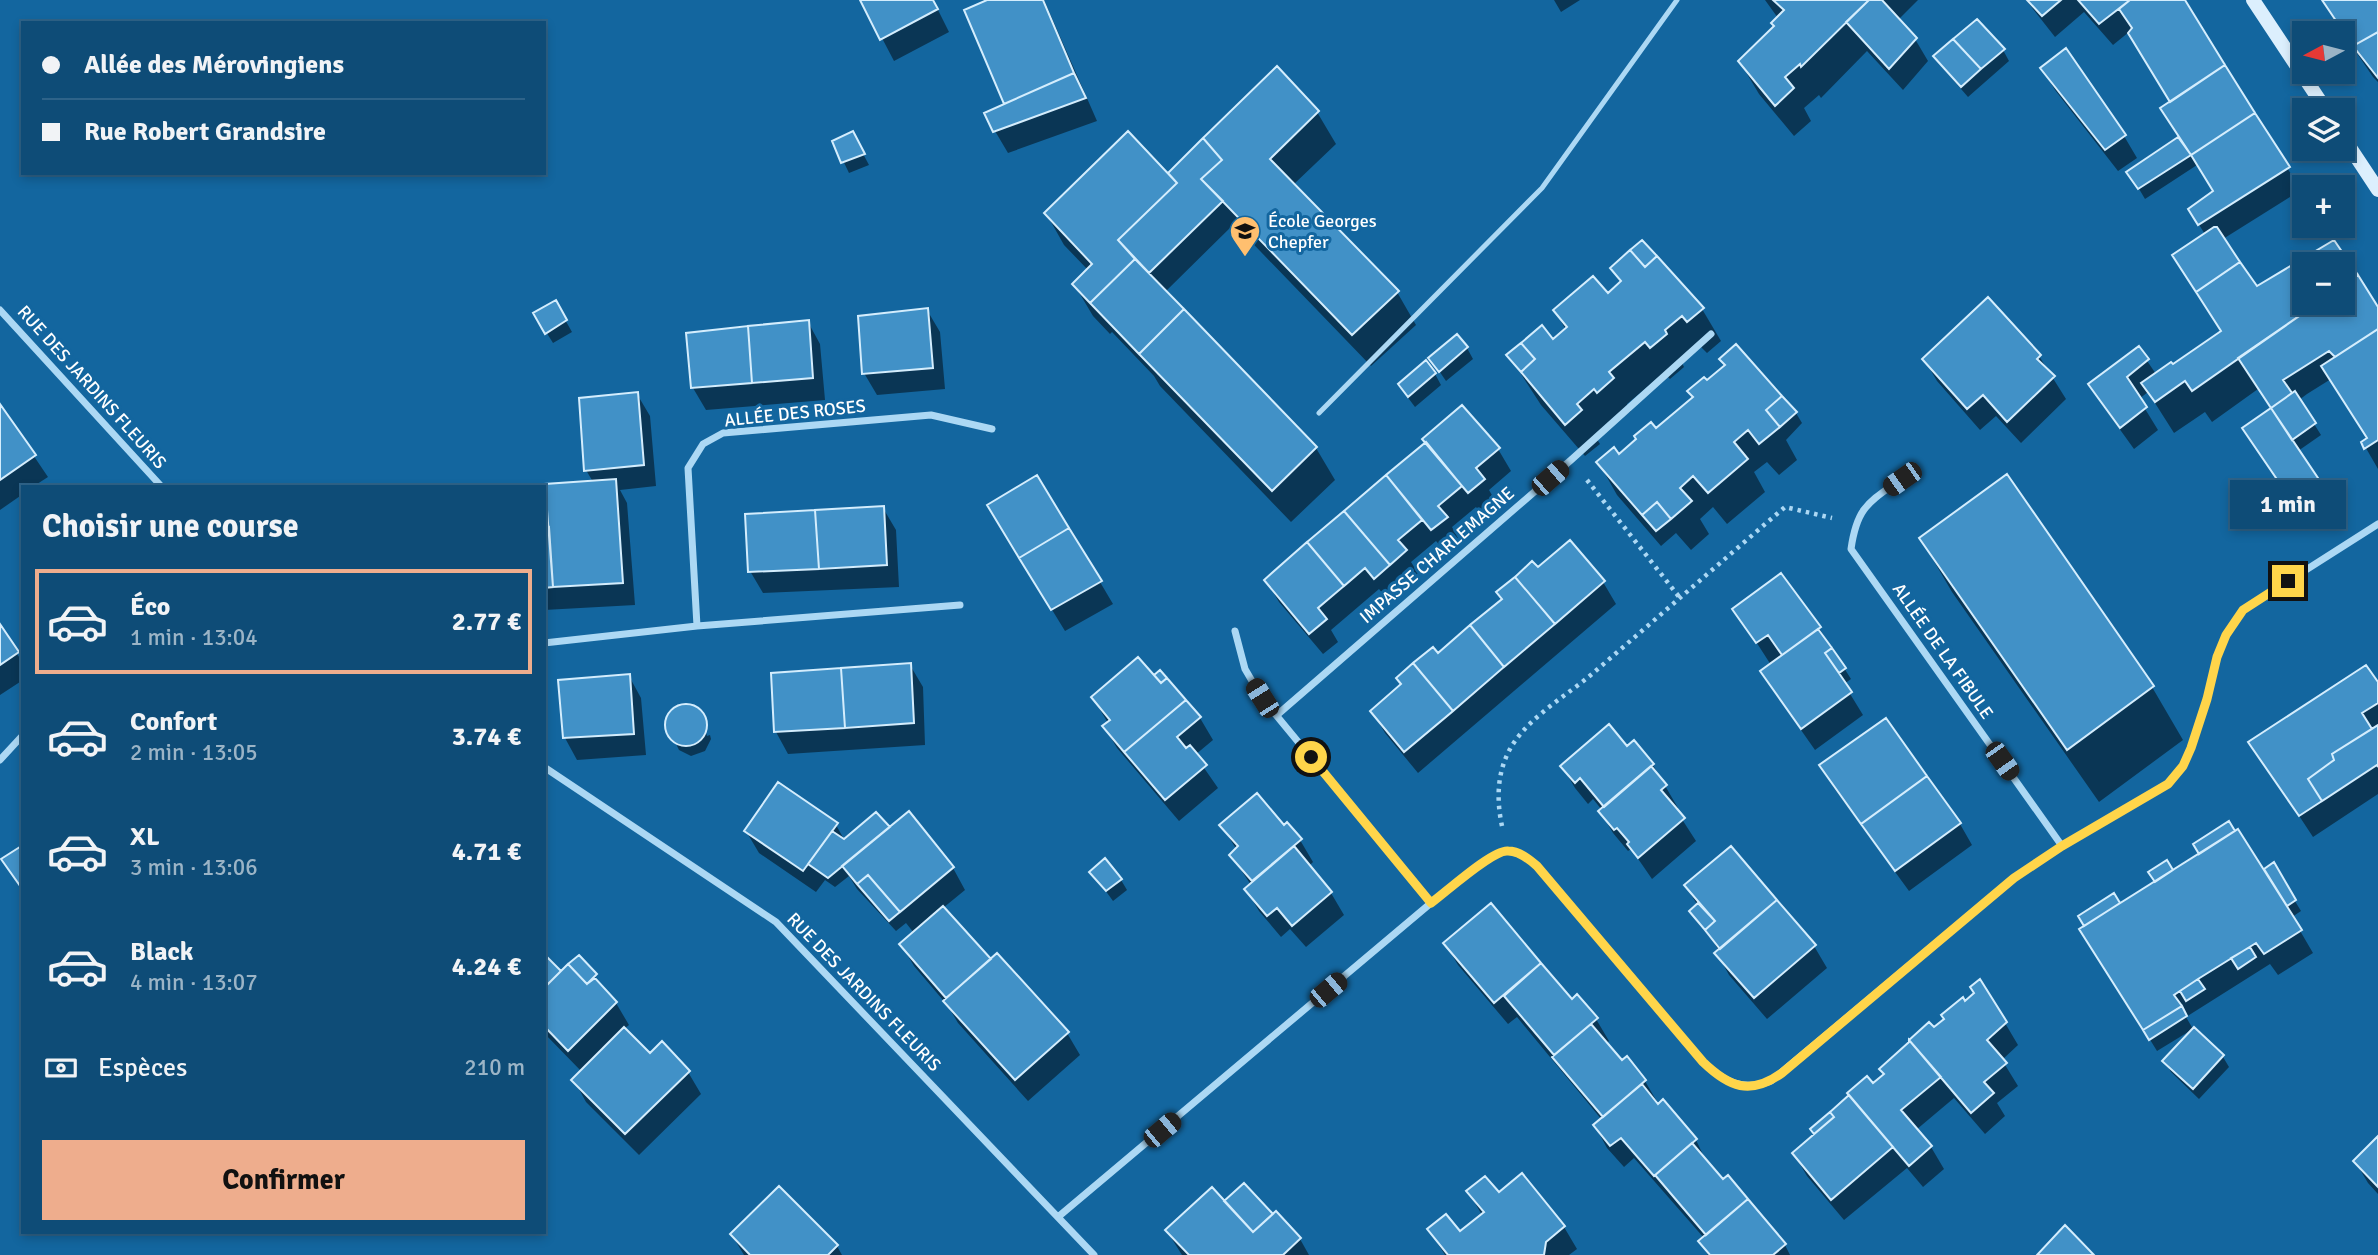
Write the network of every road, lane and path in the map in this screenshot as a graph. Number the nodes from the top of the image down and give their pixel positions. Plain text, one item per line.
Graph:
1 (1677, 0) edge
2 (2253, 0) edge
3 (2318, 98) edge
4 (2355, 155) edge
5 (2378, 190) edge
6 (0, 310) edge
7 (1711, 334) dead end
8 (1319, 412) dead end
9 (992, 429) dead end
10 (1571, 460) junction
11 (1902, 479) dead end
12 (160, 485) edge
13 (1854, 524) junction
14 (2378, 524) edge
15 (1680, 598) junction
16 (960, 605) dead end
17 (697, 626) junction
18 (1235, 631) dead end
19 (546, 643) edge
20 (1276, 715) junction
21 (21, 736) edge
22 (0, 760) edge
23 (546, 768) edge
24 (2062, 846) junction
25 (1508, 850) junction
26 (1431, 903) junction
27 (1058, 1217) junction
28 (1094, 1255) edge

1 - 8 lane
2 - 3 main road
4 - 5 main road
6 - 12 street, RUE DES JARDINS FLEURIS
7 - 10 street, IMPASSE CHARLEMAGNE
9 - 17 street, ALLÉE DES ROSES
10 - 15 path
10 - 20 street, IMPASSE CHARLEMAGNE
11 - 13 street
13 - 15 path
13 - 24 street, ALLÉE DE LA FIBULE
14 - 24 street
15 - 25 path
16 - 17 street
17 - 19 street
18 - 20 street
20 - 26 street
21 - 22 street
23 - 27 street, RUE DES JARDINS FLEURIS
24 - 25 street
25 - 26 street
26 - 27 street
27 - 28 street, RUE DES JARDINS FLEURIS

